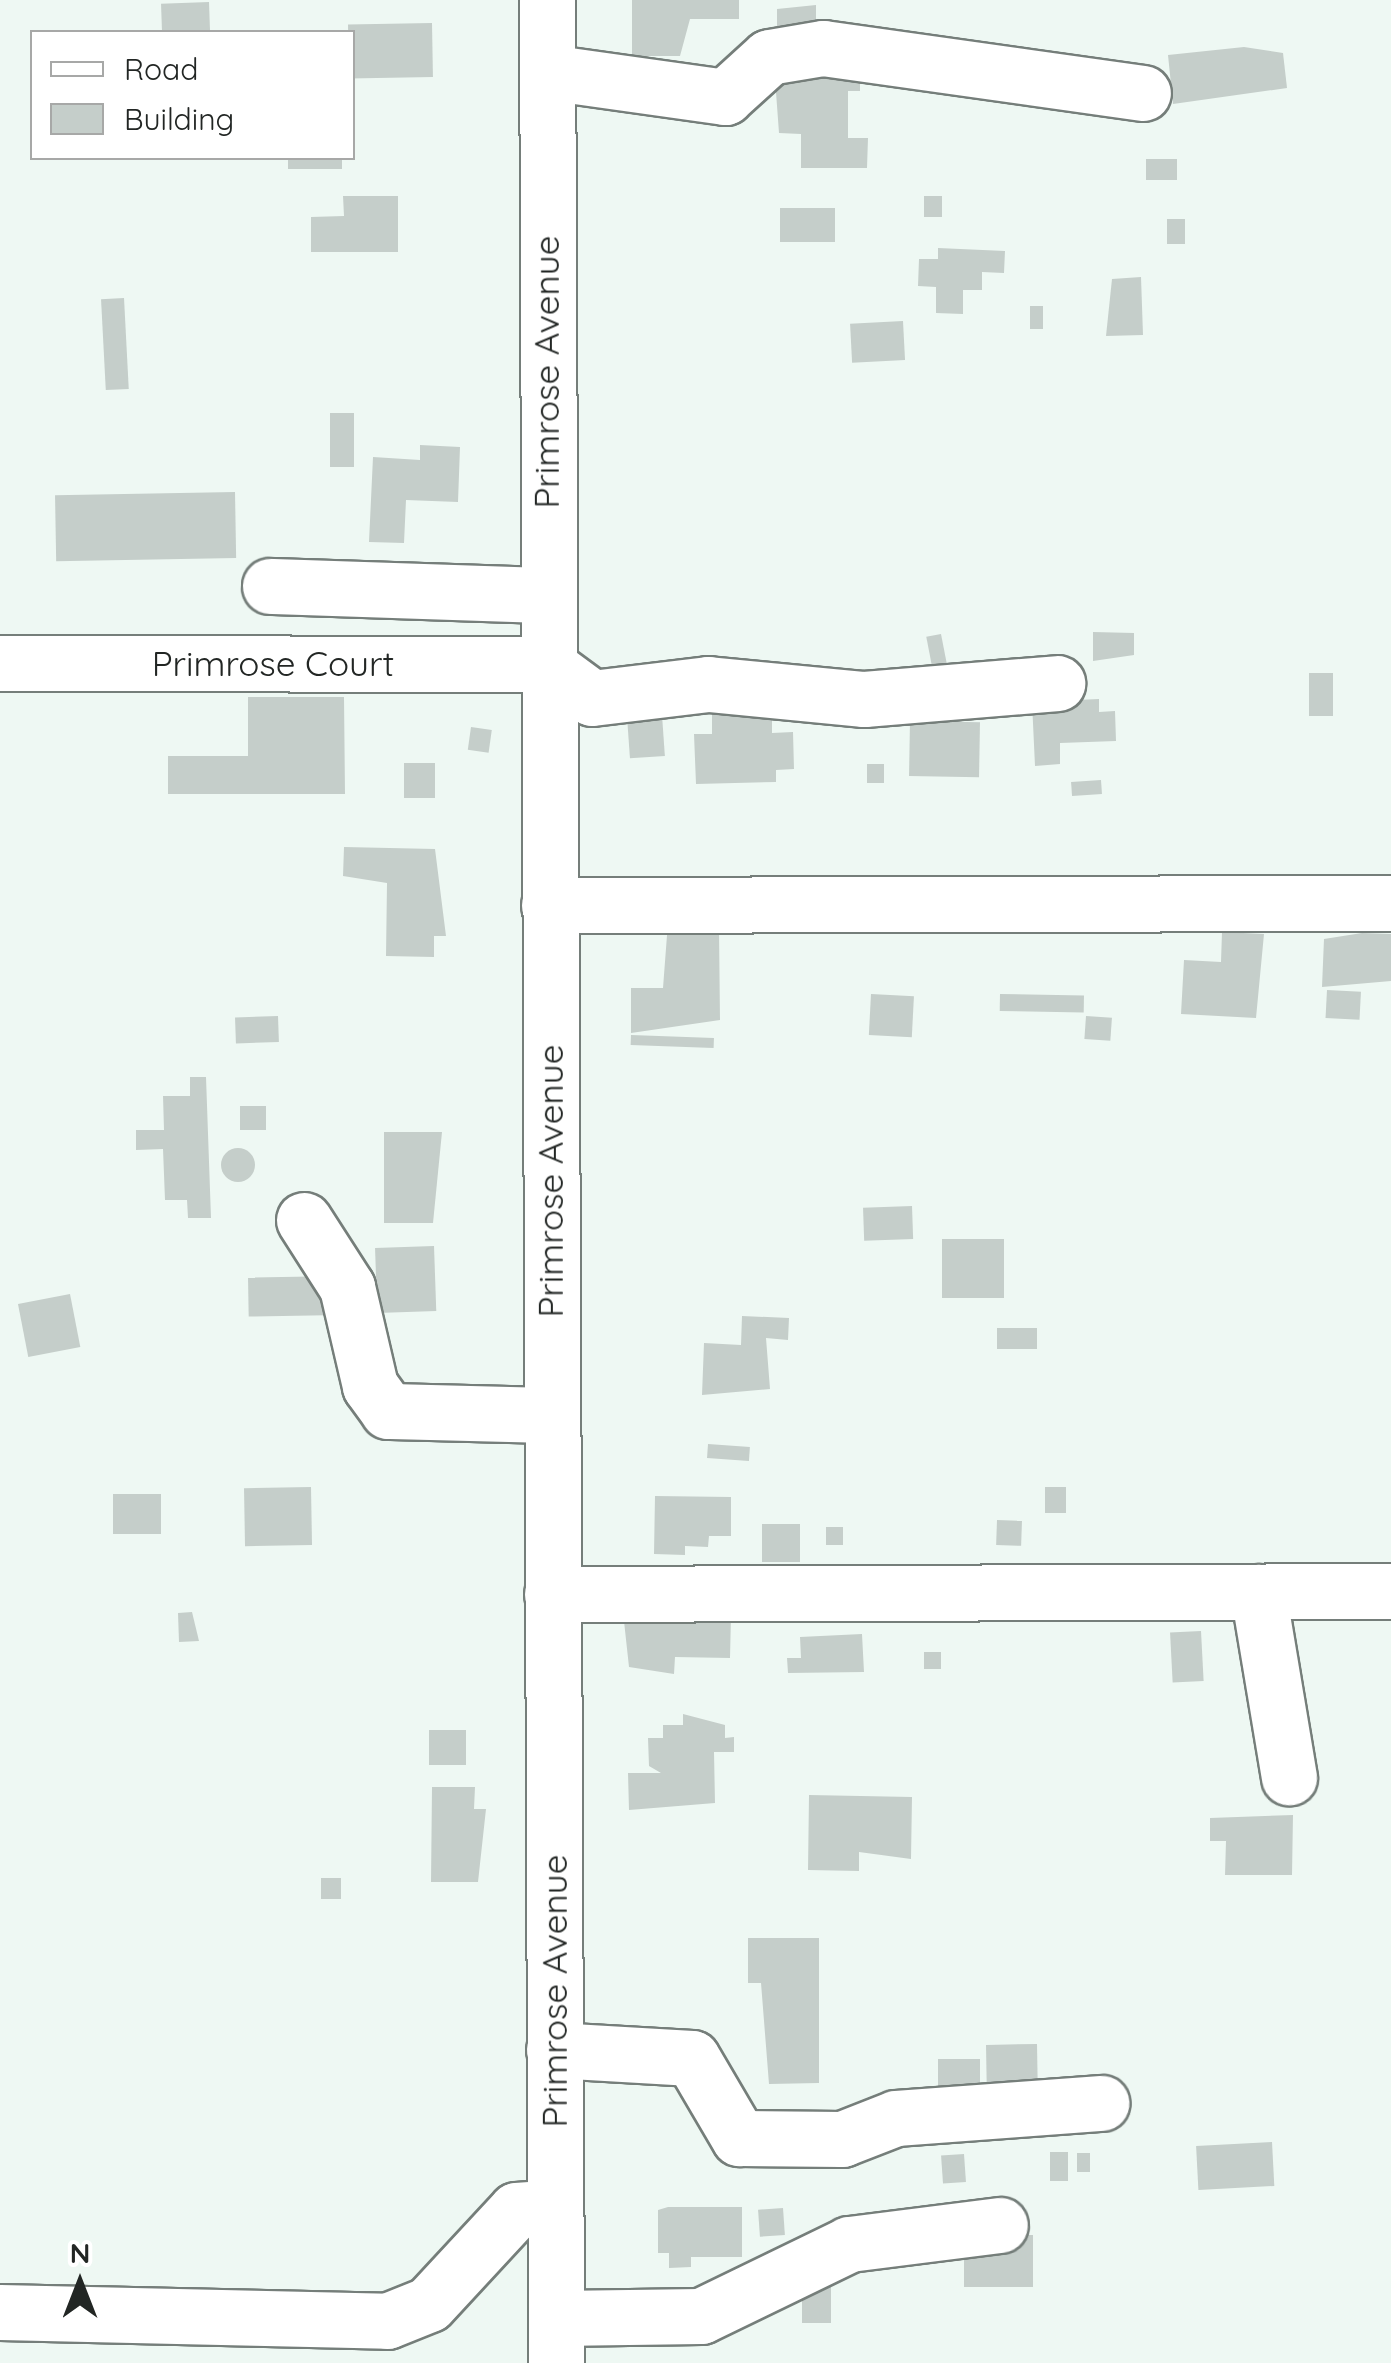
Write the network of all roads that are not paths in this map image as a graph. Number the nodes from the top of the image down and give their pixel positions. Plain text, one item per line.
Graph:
1 (546, 0) edge
2 (547, 72) junction
3 (1143, 93) dead end
4 (270, 586) dead end
5 (546, 595) junction
6 (0, 663) edge
7 (546, 664) junction
8 (1057, 684) dead end
9 (1391, 904) edge
10 (549, 905) junction
11 (304, 1220) dead end
12 (551, 1415) junction
13 (1391, 1591) edge
14 (1258, 1592) junction
15 (552, 1594) junction
16 (1289, 1777) dead end
17 (554, 2050) junction
18 (1101, 2103) dead end
19 (556, 2206) junction
20 (1000, 2225) dead end
21 (0, 2312) edge
22 (556, 2340) edge

1 - 2 street, Primrose Avenue
2 - 3 street
2 - 5 street, Primrose Avenue
4 - 5 street
5 - 7 street, Primrose Avenue
6 - 7 street, Primrose Court
7 - 8 street
7 - 10 street, Primrose Avenue
9 - 10 street
10 - 12 street, Primrose Avenue
11 - 12 street
12 - 15 street, Primrose Avenue
13 - 14 street
14 - 15 street
14 - 16 street
15 - 17 street, Primrose Avenue
17 - 18 street
17 - 19 street, Primrose Avenue
19 - 21 street
19 - 22 street, Primrose Avenue
20 - 22 street

